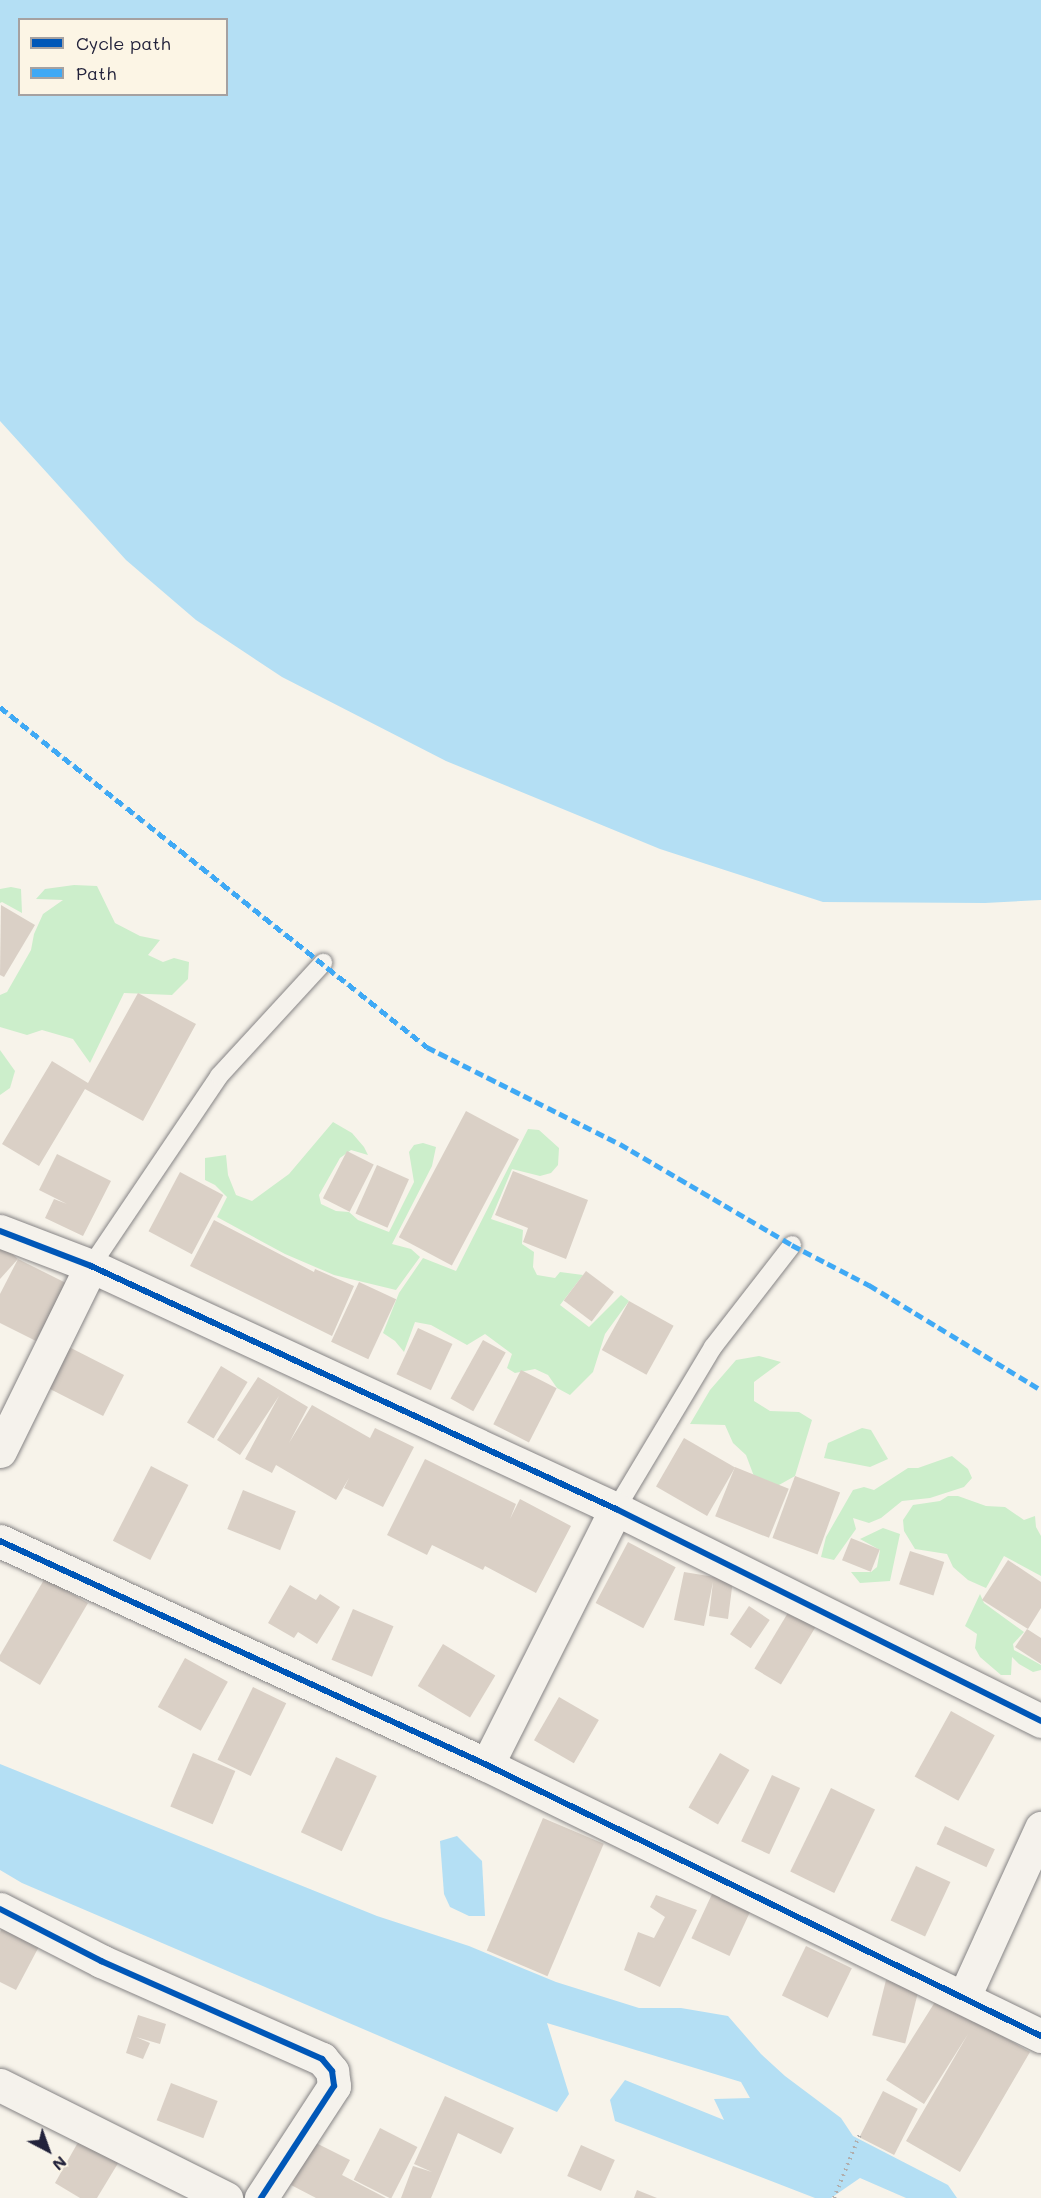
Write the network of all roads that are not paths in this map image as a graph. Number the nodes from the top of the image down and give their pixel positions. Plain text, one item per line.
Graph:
1 (323, 963) dead end
2 (0, 1231) edge
3 (792, 1245) dead end
4 (92, 1266) junction
5 (0, 1451) edge
6 (616, 1509) junction
7 (0, 1541) edge
8 (1041, 1721) edge
9 (487, 1765) junction
10 (1041, 1828) edge
11 (0, 1909) edge
12 (964, 1997) junction
13 (1041, 2036) edge
14 (0, 2085) edge
15 (226, 2198) edge
16 (261, 2198) edge

1 - 4 lane
2 - 4 street
3 - 6 lane
4 - 5 street
4 - 6 street
6 - 8 street
6 - 9 street
7 - 9 street
9 - 12 street
10 - 12 street
11 - 16 street
12 - 13 street
14 - 15 street

